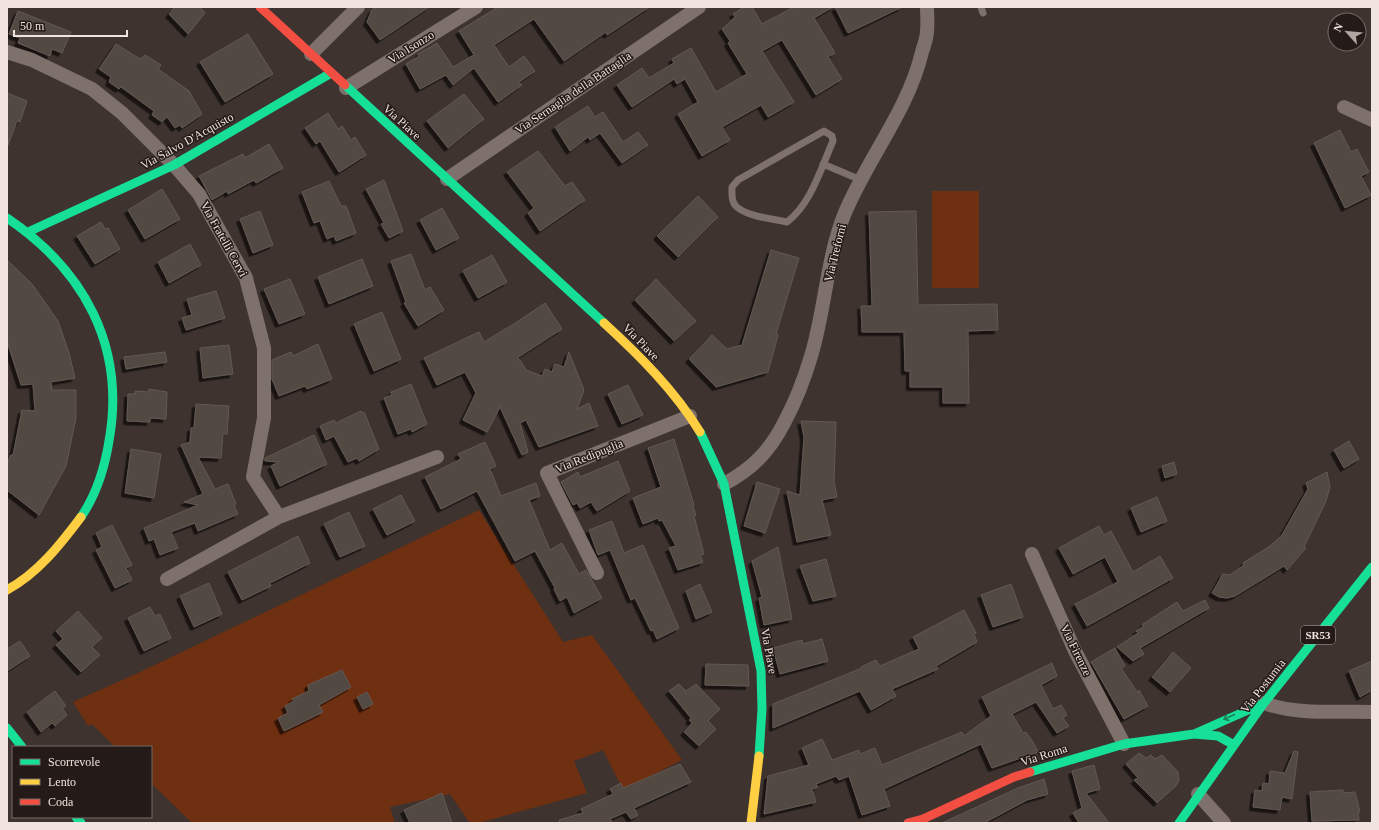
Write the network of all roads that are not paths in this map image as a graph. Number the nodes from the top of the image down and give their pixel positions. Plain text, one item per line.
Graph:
1 (260, 7) edge
2 (358, 7) edge
3 (476, 7) edge
4 (699, 7) edge
5 (927, 7) edge
6 (7, 52) edge
7 (310, 54) junction
8 (331, 73) junction
9 (346, 88) junction
10 (1344, 108) dead end
11 (1372, 120) edge
12 (823, 164) junction
13 (174, 165) junction
14 (447, 179) junction
15 (861, 180) junction
16 (7, 218) edge
17 (28, 232) junction
18 (690, 416) junction
19 (437, 457) dead end
20 (724, 484) junction
21 (279, 517) junction
22 (1032, 554) dead end
23 (1372, 567) edge
24 (597, 573) dead end
25 (166, 580) dead end
26 (7, 590) edge
27 (1264, 703) junction
28 (1372, 712) edge
29 (7, 728) edge
30 (1194, 734) junction
31 (1124, 744) junction
32 (1234, 745) junction
33 (21, 746) edge
34 (1198, 794) junction
35 (925, 821) edge
36 (751, 823) edge
37 (908, 823) edge
38 (1179, 823) edge
39 (1224, 823) edge

1 - 7 main road, Via Piave
2 - 7 street
3 - 9 street, Via Isonzo
4 - 14 street, Via Sernaglia della Battaglia
5 - 15 street, Via Treforni
6 - 13 street, Via Fratelli Cervi
7 - 8 main road, Via Piave
8 - 9 main road, Via Piave
8 - 13 main road, Via Salvo D'Acquisto
9 - 14 main road, Via Piave
10 - 11 street
12 - 12 lane
12 - 15 lane
13 - 17 main road, Via Salvo D'Acquisto
13 - 21 street, Via Fratelli Cervi
14 - 18 main road, Via Piave
15 - 20 street, Via Treforni
16 - 17 main road
17 - 26 main road
18 - 20 main road, Via Piave
18 - 24 street, Via Redipuglia
19 - 21 street
20 - 36 main road, Via Piave
21 - 25 street
22 - 31 street, Via Firenze
23 - 27 main road, Via Postumia / SR53
27 - 28 street
27 -> 30 main road, Via Roma
27 - 32 main road, Via Postumia / SR53
29 - 33 main road
30 - 31 main road, Via Roma
30 - 32 main road, Via Roma
31 - 35 main road, Via Roma
32 - 34 main road, Via Postumia / SR53
34 - 38 main road, Via Postumia / SR53
34 - 39 street
35 - 37 main road, Via Roma

